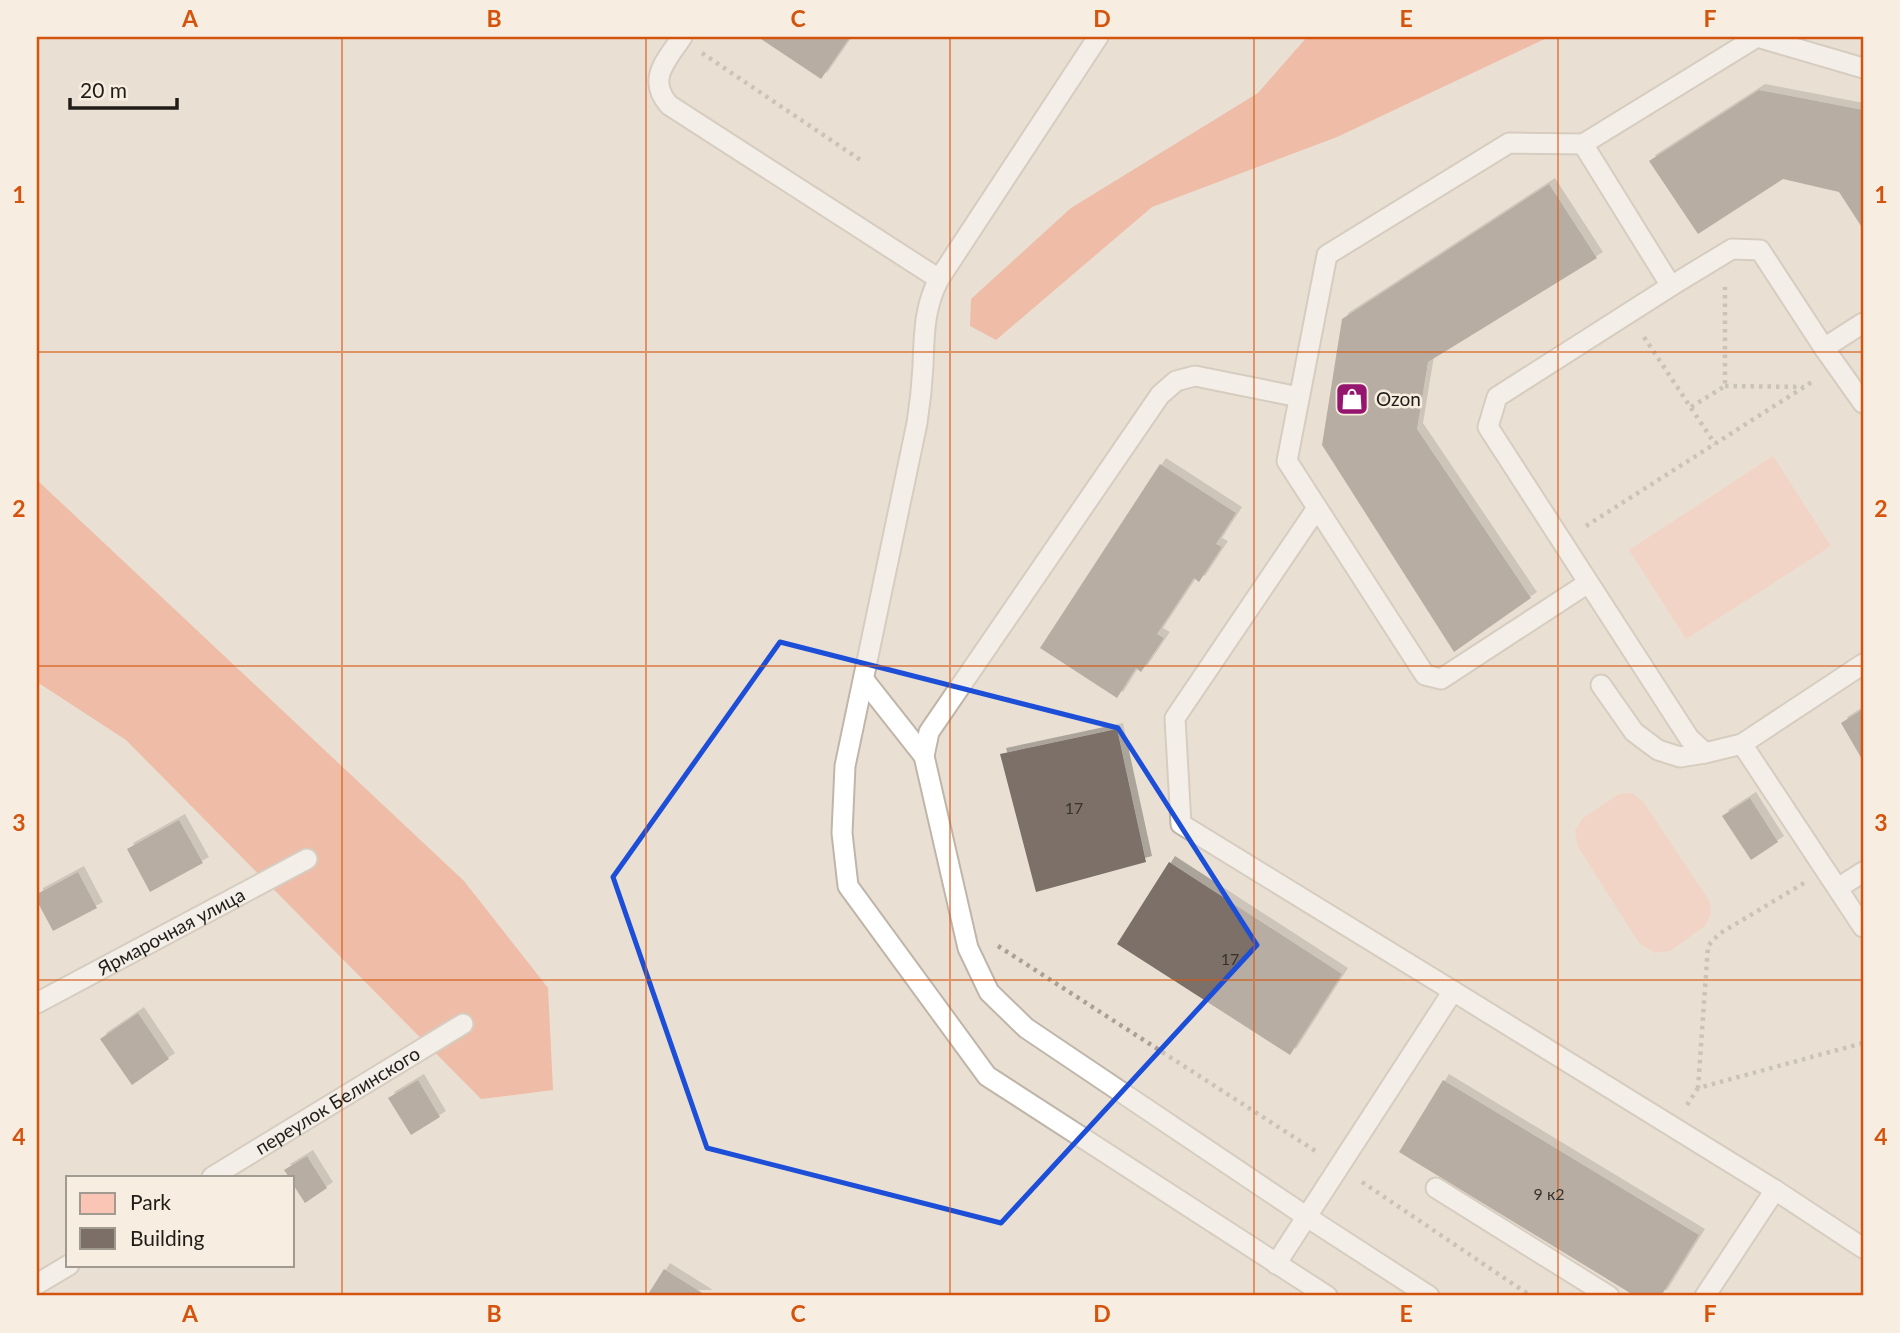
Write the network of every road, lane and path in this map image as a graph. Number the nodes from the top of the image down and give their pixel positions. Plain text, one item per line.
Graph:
1 (1098, 37) edge
2 (681, 38) edge
3 (1863, 68) edge
4 (1583, 144) junction
5 (862, 161) dead end
6 (1725, 253) junction
7 (939, 279) junction
8 (1671, 286) junction
9 (1628, 313) junction
10 (1863, 323) edge
11 (1824, 348) junction
12 (1837, 366) junction
13 (1725, 386) junction
14 (1804, 387) junction
15 (1299, 397) junction
16 (1863, 402) edge
17 (1690, 407) junction
18 (1715, 444) junction
19 (1317, 508) junction
20 (1562, 542) junction
21 (1588, 583) junction
22 (1863, 664) edge
23 (864, 680) junction
24 (1601, 685) dead end
25 (1742, 744) junction
26 (1705, 753) junction
27 (924, 756) junction
28 (307, 859) dead end
29 (1826, 870) junction
30 (1863, 872) edge
31 (1838, 888) junction
32 (962, 922) junction
33 (1863, 927) edge
34 (1453, 991) junction
35 (37, 1003) edge
36 (463, 1024) dead end
37 (1863, 1043) edge
38 (1339, 1167) junction
39 (214, 1176) edge
40 (1436, 1188) dead end
41 (1775, 1190) junction
42 (1307, 1217) junction
43 (1863, 1248) edge
44 (1276, 1264) junction
45 (67, 1266) edge
46 (37, 1284) edge
47 (1328, 1296) edge
48 (1429, 1296) edge
49 (1531, 1296) edge
50 (1609, 1296) edge
51 (1705, 1296) edge

1 - 7 lane
2 - 5 path
2 - 7 lane
3 - 4 lane
4 - 8 lane
4 - 15 lane
6 - 8 lane
6 - 11 lane
6 - 13 path
7 - 23 lane
8 - 9 lane
9 - 17 path
9 - 20 lane
10 - 11 lane
11 - 12 lane
12 - 14 path
12 - 16 lane
13 - 14 path
13 - 17 path
14 - 18 path
15 - 19 lane
15 - 27 lane
17 - 18 path
18 - 20 path
19 - 21 lane
19 - 34 lane
20 - 21 lane
21 - 26 lane
22 - 25 lane
23 - 27 lane
23 - 44 lane
24 - 26 lane
25 - 26 lane
25 - 29 lane
27 - 32 lane
28 - 35 lane, Ярмарочная улица
29 - 31 lane
29 - 37 path
30 - 31 lane
31 - 33 lane
32 - 38 path
32 - 42 lane
34 - 38 lane
34 - 41 lane
36 - 39 lane, переулок Белинского
38 - 42 lane
38 - 49 path
40 - 50 lane
41 - 43 lane
41 - 51 lane
42 - 44 lane
42 - 48 lane
44 - 47 lane
45 - 46 lane

